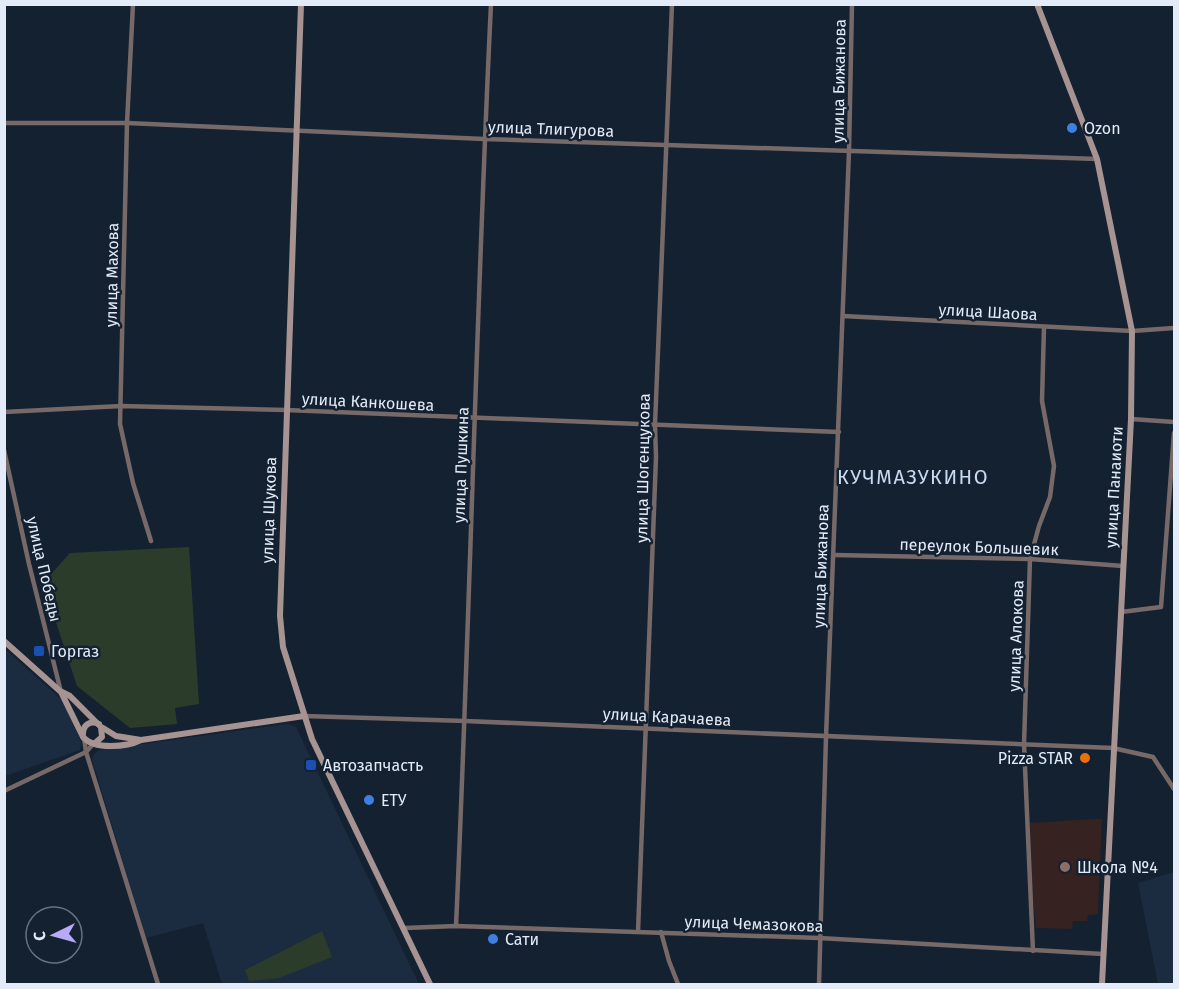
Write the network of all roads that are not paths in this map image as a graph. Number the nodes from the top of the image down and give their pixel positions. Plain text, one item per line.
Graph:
1 (133, 4) edge
2 (301, 4) edge
3 (491, 4) edge
4 (672, 4) edge
5 (852, 4) edge
6 (1037, 4) edge
7 (4, 123) edge
8 (128, 123) junction
9 (296, 129) junction
10 (484, 139) junction
11 (668, 145) junction
12 (849, 151) junction
13 (1097, 159) junction
14 (843, 316) junction
15 (1044, 327) junction
16 (1174, 328) edge
17 (1132, 331) junction
18 (121, 406) junction
19 (286, 410) junction
20 (4, 412) edge
21 (475, 419) junction
22 (1131, 419) junction
23 (1174, 422) edge
24 (655, 425) junction
25 (839, 432) junction
26 (1174, 433) edge
27 (4, 450) edge
28 (152, 541) dead end
29 (834, 555) junction
30 (1030, 559) junction
31 (1123, 566) junction
32 (1121, 612) junction
33 (4, 641) edge
34 (61, 692) junction
35 (304, 716) junction
36 (465, 721) junction
37 (100, 726) junction
38 (646, 730) junction
39 (83, 736) junction
40 (826, 737) junction
41 (141, 740) junction
42 (94, 743) junction
43 (1024, 744) junction
44 (1113, 748) junction
45 (86, 752) junction
46 (1174, 789) edge
47 (4, 791) edge
48 (456, 926) junction
49 (404, 928) junction
50 (638, 932) junction
51 (661, 933) junction
52 (819, 938) junction
53 (1033, 951) junction
54 (1103, 954) junction
55 (158, 984) edge
56 (430, 984) edge
57 (678, 984) edge
58 (819, 984) edge
59 (1102, 984) edge

1 - 8 street, улица Махова
2 - 9 street, улица Шукова
3 - 10 street, улица Пушкина
4 - 11 street, улица Шогенцукова
5 - 12 street, улица Бижанова
6 - 13 street, улица Панаиоти
7 - 8 street, улица Тлигурова
8 - 9 street, улица Тлигурова
8 - 18 street, улица Махова
9 - 10 street, улица Тлигурова
9 - 19 street, улица Шукова
10 - 11 street, улица Тлигурова
10 - 21 street, улица Пушкина
11 - 12 street, улица Тлигурова
11 - 24 street, улица Шогенцукова
12 - 13 street, улица Тлигурова
12 - 14 street, улица Бижанова
13 - 17 street, улица Панаиоти
14 - 15 street, улица Шаова
14 - 25 street, улица Бижанова
15 - 17 street, улица Шаова
15 - 30 street, улица Алокова
16 - 17 street, улица Шаова
17 - 22 street, улица Панаиоти
18 - 19 street, улица Канкошева
18 - 20 street, улица Канкошева
18 - 28 street, улица Махова
19 - 21 street, улица Канкошева
19 - 35 street, улица Шукова
21 - 24 street, улица Канкошева
21 - 36 street, улица Пушкина
22 - 23 street
22 - 31 street, улица Панаиоти
24 - 25 street, улица Канкошева
24 - 38 street, улица Шогенцукова
25 - 29 street, улица Бижанова
26 - 32 street
27 - 34 street, улица Победы
29 - 30 street, переулок Большевик
29 - 40 street, улица Бижанова
30 - 31 street, переулок Большевик
30 - 43 street, улица Алокова
31 - 32 street, улица Панаиоти
32 - 44 street, улица Панаиоти
33 - 34 street
34 - 37 street
34 - 39 street
35 - 36 street, улица Карачаева
35 - 41 street, улица Карачаева
35 - 49 street, улица Шукова
36 - 38 street, улица Карачаева
36 - 48 street, улица Пушкина
37 - 39 street
37 - 41 street
37 - 42 street
38 - 40 street, улица Карачаева
38 - 50 street, улица Шогенцукова
39 - 42 street
39 - 45 street
40 - 43 street, улица Карачаева
40 - 52 street, улица Бижанова
41 - 42 street, улица Карачаева
42 - 45 street
43 - 44 street, улица Карачаева
43 - 53 street, улица Алокова
44 - 46 street, улица Карачаева
44 - 54 street, улица Панаиоти
45 - 47 street
45 - 55 street
48 - 49 street, улица Чемазокова
48 - 50 street, улица Чемазокова
49 - 56 street, улица Шукова
50 - 51 street, улица Чемазокова
51 - 52 street, улица Чемазокова
51 - 57 street
52 - 53 street, улица Чемазокова
52 - 58 street, улица Бижанова
53 - 54 street, улица Чемазокова
54 - 59 street, улица Панаиоти

